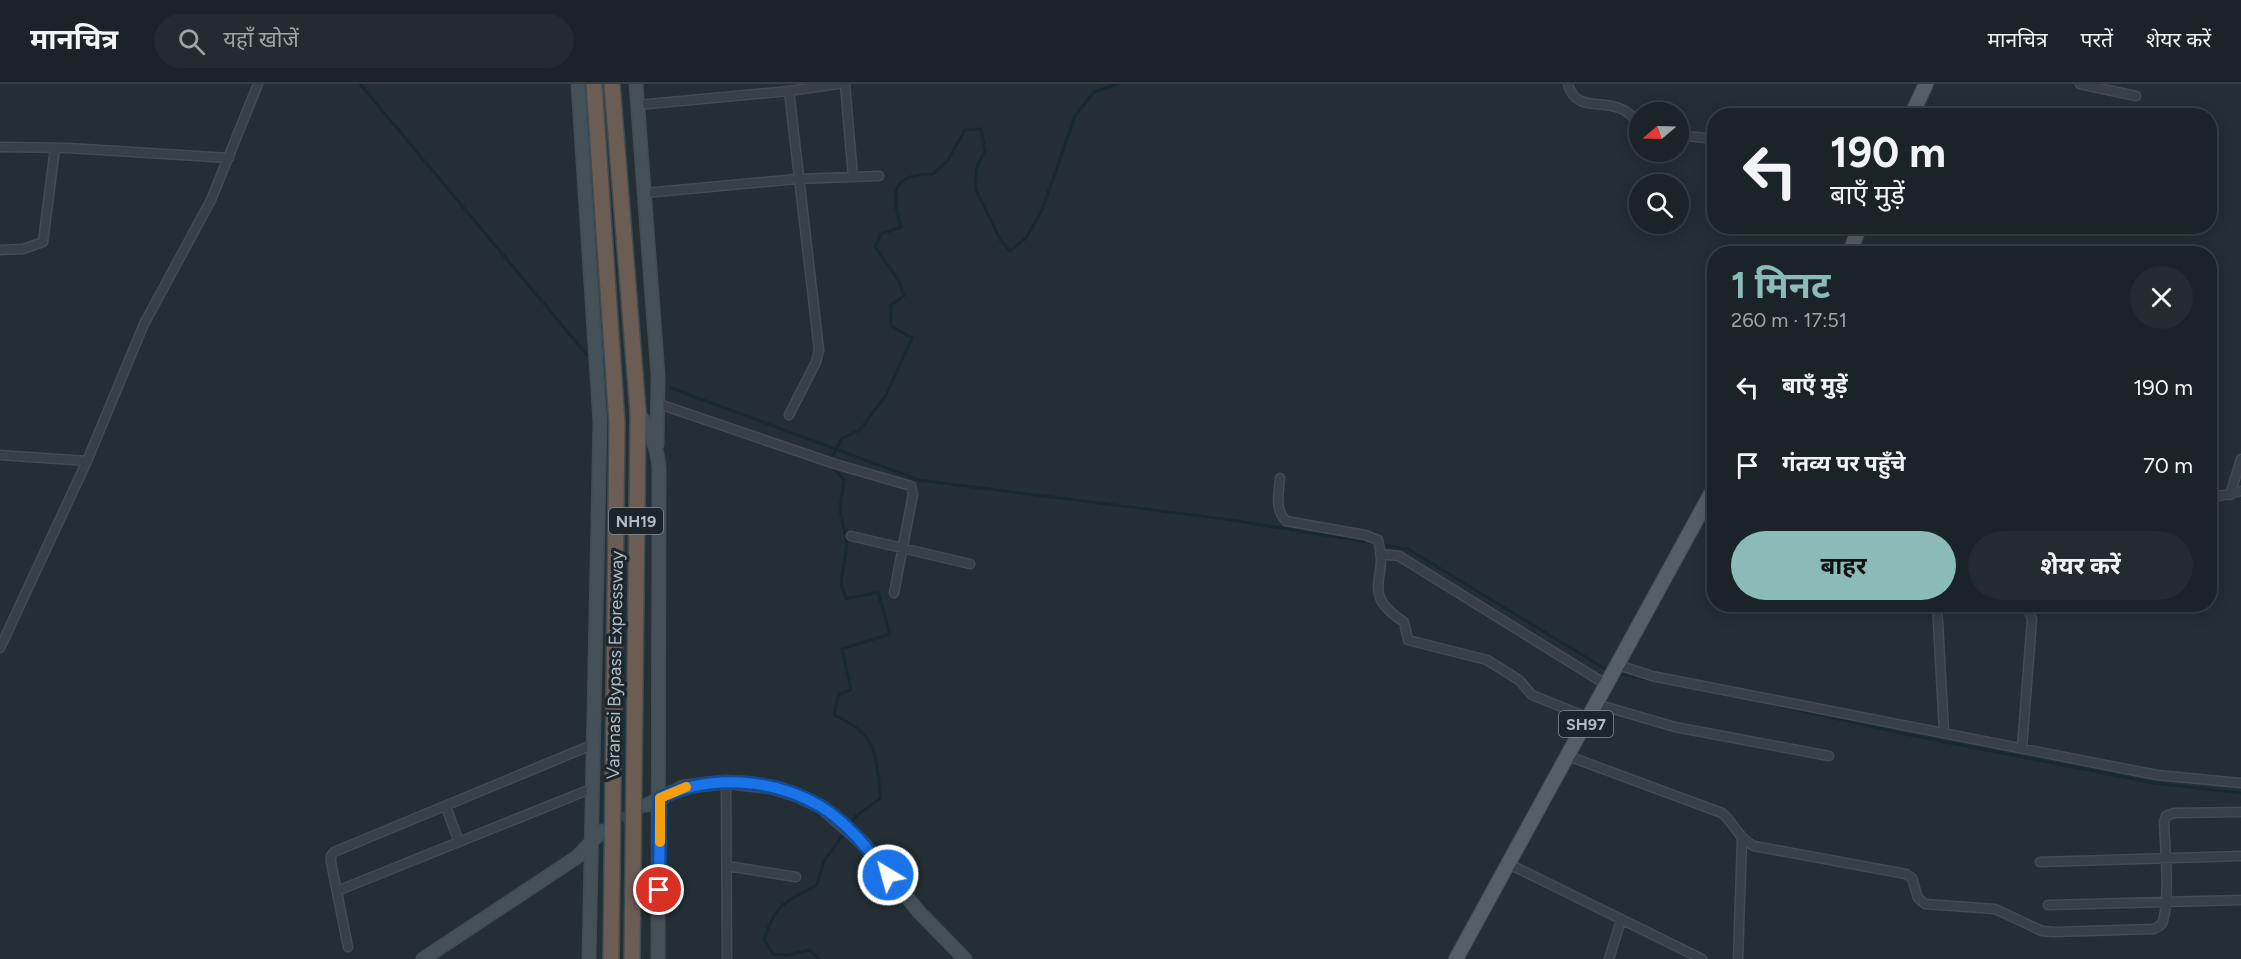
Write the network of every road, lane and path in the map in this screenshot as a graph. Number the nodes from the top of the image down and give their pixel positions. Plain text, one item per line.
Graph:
1 (258, 84) edge
2 (578, 84) edge
3 (594, 84) edge
4 (612, 84) edge
5 (636, 84) edge
6 (838, 84) edge
7 (845, 84) edge
8 (1568, 84) edge
9 (1926, 84) edge
10 (2080, 84) edge
11 (789, 91) junction
12 (2136, 96) dead end
13 (638, 105) junction
14 (1915, 108) edge
15 (1629, 116) edge
16 (1689, 137) edge
17 (1707, 139) edge
18 (0, 147) edge
19 (55, 148) junction
20 (229, 158) junction
21 (879, 176) dead end
22 (853, 177) junction
23 (797, 178) junction
24 (645, 193) junction
25 (0, 250) edge
26 (659, 404) junction
27 (638, 412) junction
28 (789, 415) dead end
29 (657, 448) junction
30 (0, 455) edge
31 (2241, 459) edge
32 (87, 461) junction
33 (1280, 478) dead end
34 (2241, 491) edge
35 (2217, 494) edge
36 (2230, 495) junction
37 (1707, 501) edge
38 (851, 536) dead end
39 (902, 548) junction
40 (1380, 554) junction
41 (970, 564) dead end
42 (894, 593) dead end
43 (1937, 612) edge
44 (2029, 612) edge
45 (0, 648) edge
46 (1618, 665) junction
47 (1607, 685) junction
48 (1596, 704) junction
49 (1589, 718) junction
50 (1944, 732) junction
51 (594, 744) junction
52 (2022, 748) junction
53 (1568, 756) junction
54 (1830, 756) dead end
55 (726, 782) junction
56 (2241, 783) edge
57 (593, 788) junction
58 (660, 798) junction
59 (646, 805) tunnel mouth
60 (446, 807) junction
61 (2241, 812) edge
62 (602, 831) tunnel mouth
63 (1742, 840) junction
64 (459, 842) junction
65 (589, 844) junction
66 (2241, 856) edge
67 (2165, 860) junction
68 (2040, 862) dead end
69 (1509, 864) junction
70 (727, 866) junction
71 (796, 877) dead end
72 (337, 891) junction
73 (2241, 900) edge
74 (2164, 902) junction
75 (2048, 905) dead end
76 (1620, 920) junction
77 (348, 947) dead end
78 (423, 959) edge
79 (589, 959) edge
80 (611, 959) edge
81 (632, 959) edge
82 (658, 959) edge
83 (727, 959) edge
84 (965, 959) edge
85 (1456, 959) edge
86 (1609, 959) edge
87 (1702, 959) edge
88 (1738, 959) edge

1 - 20 street
2 - 51 street
3 - 80 highway, Varanasi Bypass Expressway / NH19
4 - 27 highway, Varanasi Bypass Expressway / NH19
5 - 13 street
6 - 11 street
7 - 22 street
8 - 15 street
9 - 14 main road
10 - 12 street
11 - 13 street
11 - 23 street
13 - 24 street
16 - 17 street
18 - 19 street
19 - 20 street
19 - 25 street
20 - 32 street
21 - 22 street
22 - 23 street
23 - 24 street
23 - 28 street
24 - 26 street
26 - 29 street
26 - 39 street
27 - 29 street
27 - 81 highway, Varanasi Bypass Expressway / NH19
29 - 58 street
30 - 32 street
31 - 36 street
32 - 45 street
33 - 40 street
34 - 36 street
35 - 36 street
37 - 46 main road, SH97
38 - 39 street
39 - 41 street
39 - 42 street
40 - 47 street
40 - 49 street
43 - 50 street
44 - 52 street
46 - 47 main road, SH97
46 - 50 street
47 - 48 main road, SH97
48 - 49 main road, SH97
48 - 54 street
49 - 53 main road, SH97
50 - 52 street
51 - 57 street
51 - 60 street
52 - 56 street
53 - 63 street
53 - 69 main road, SH97
55 - 58 street
55 - 70 street
55 - 84 street
57 - 64 street
57 - 65 street
58 - 59 street
58 - 82 street
60 - 64 street
60 - 72 street
61 - 67 street
62 - 65 street
63 - 74 street
63 - 88 street
64 - 72 street
65 - 78 street
65 - 79 street
66 - 67 street
67 - 68 street
67 - 74 street
69 - 76 street
69 - 85 main road, SH97
70 - 71 street
70 - 83 street
72 - 77 street
73 - 74 street
74 - 75 street
76 - 86 street
76 - 87 street

